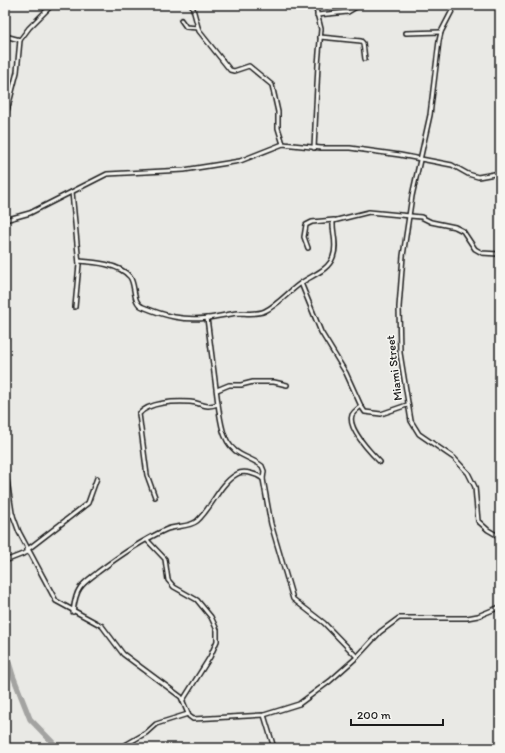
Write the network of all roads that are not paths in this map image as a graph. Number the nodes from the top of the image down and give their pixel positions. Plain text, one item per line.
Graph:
1 (52, 5) edge
2 (192, 5) edge
3 (315, 5) edge
4 (455, 5) edge
5 (358, 6) dead end
6 (317, 15) junction
7 (181, 20) dead end
8 (198, 28) junction
9 (441, 32) junction
10 (406, 33) dead end
11 (5, 36) edge
12 (320, 37) junction
13 (20, 40) junction
14 (365, 59) dead end
15 (5, 119) edge
16 (283, 144) junction
17 (314, 148) junction
18 (420, 158) junction
19 (500, 173) edge
20 (72, 192) junction
21 (409, 216) junction
22 (5, 220) edge
23 (334, 220) junction
24 (308, 248) dead end
25 (498, 254) dead end
26 (79, 261) junction
27 (301, 283) junction
28 (75, 307) dead end
29 (207, 318) junction
30 (287, 384) dead end
31 (217, 390) junction
32 (218, 404) junction
33 (407, 405) junction
34 (361, 406) junction
35 (380, 462) dead end
36 (5, 467) edge
37 (97, 478) dead end
38 (263, 479) junction
39 (155, 496) dead end
40 (13, 515) junction
41 (5, 516) edge
42 (500, 537) edge
43 (146, 540) junction
44 (28, 551) junction
45 (5, 561) edge
46 (500, 607) edge
47 (73, 612) junction
48 (357, 657) junction
49 (183, 700) junction
50 (188, 714) junction
51 (264, 715) junction
52 (120, 748) edge
53 (274, 748) edge

1 - 13 street
2 - 8 street
3 - 6 street
4 - 9 street, Miami Street
5 - 6 street
6 - 12 street
7 - 8 street
8 - 16 street
9 - 10 street
9 - 18 street, Miami Street
11 - 13 street
12 - 14 street
12 - 17 street
13 - 15 street
16 - 17 street
16 - 20 street
17 - 18 street
18 - 19 street
18 - 21 street, Miami Street
20 - 22 street
20 - 26 street
21 - 23 street
21 - 25 street
21 - 33 street, Miami Street
23 - 24 street
23 - 27 street
26 - 28 street
26 - 29 street
27 - 29 street
27 - 34 street
29 - 31 street
30 - 31 street
31 - 32 street
32 - 38 street
32 - 39 street
33 - 34 street
33 - 42 street, Miami Street
34 - 35 street
36 - 40 street
37 - 44 street
38 - 43 street
38 - 48 street
40 - 41 street
40 - 44 street
43 - 47 street
43 - 49 street
44 - 45 street
44 - 47 street
46 - 48 street
47 - 49 street
48 - 51 street
49 - 50 street
50 - 51 street
50 - 52 street
51 - 53 street

